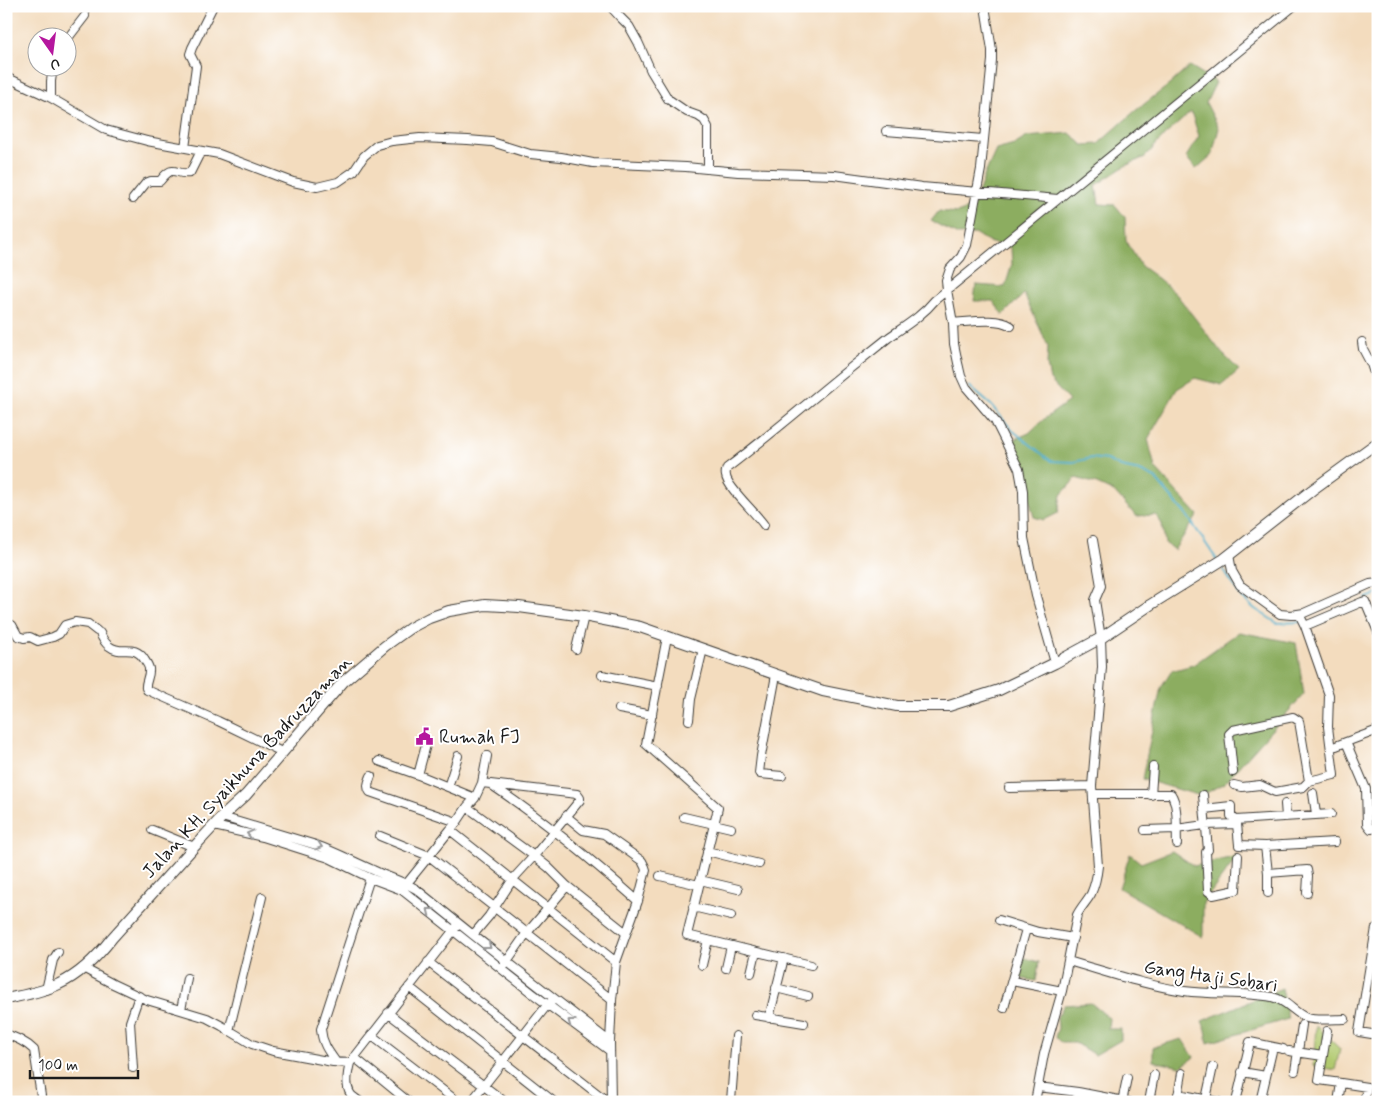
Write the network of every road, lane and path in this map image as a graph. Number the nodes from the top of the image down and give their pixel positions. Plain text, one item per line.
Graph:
1 (213, 6) edge
2 (610, 6) edge
3 (985, 6) edge
4 (1294, 6) edge
5 (85, 16) dead end
6 (76, 28) edge
7 (6, 77) edge
8 (53, 78) edge
9 (51, 98) junction
10 (886, 131) dead end
11 (983, 139) junction
12 (185, 148) junction
13 (201, 151) junction
14 (708, 169) junction
15 (976, 192) junction
16 (133, 199) dead end
17 (1058, 199) junction
18 (946, 290) junction
19 (953, 323) junction
20 (1011, 326) dead end
21 (1362, 342) dead end
22 (1378, 385) edge
23 (1378, 442) edge
24 (764, 525) dead end
25 (1092, 540) dead end
26 (1227, 557) junction
27 (1378, 583) edge
28 (584, 616) junction
29 (1300, 616) junction
30 (6, 623) edge
31 (1305, 626) junction
32 (1378, 632) edge
33 (667, 637) junction
34 (1101, 638) junction
35 (576, 648) dead end
36 (703, 649) junction
37 (1055, 663) junction
38 (602, 675) dead end
39 (776, 675) junction
40 (658, 686) junction
41 (619, 709) dead end
42 (652, 715) junction
43 (689, 720) dead end
44 (1378, 730) edge
45 (1346, 742) junction
46 (426, 745) dead end
47 (1336, 746) dead end
48 (282, 752) junction
49 (458, 756) dead end
50 (487, 756) dead end
51 (379, 761) dead end
52 (1152, 767) dead end
53 (1233, 772) dead end
54 (418, 775) junction
55 (1334, 775) junction
56 (371, 776) dead end
57 (782, 776) dead end
58 (1308, 781) junction
59 (486, 784) junction
60 (1234, 784) dead end
61 (1335, 784) dead end
62 (448, 787) junction
63 (1009, 788) dead end
64 (1093, 790) junction
65 (1313, 793) dead end
66 (1152, 794) junction
67 (1203, 795) dead end
68 (475, 798) junction
69 (1285, 804) dead end
70 (467, 807) junction
71 (1204, 809) junction
72 (1316, 814) junction
73 (1331, 814) dead end
74 (566, 816) junction
75 (222, 817) junction
76 (684, 817) dead end
77 (1286, 817) junction
78 (457, 822) junction
79 (1237, 822) junction
80 (714, 824) junction
81 (1205, 825) junction
82 (214, 826) junction
83 (731, 828) dead end
84 (1378, 828) edge
85 (1176, 829) junction
86 (152, 830) dead end
87 (450, 830) junction
88 (1145, 830) dead end
89 (554, 831) junction
90 (380, 836) dead end
91 (1336, 842) dead end
92 (1177, 844) dead end
93 (1265, 846) junction
94 (194, 847) junction
95 (707, 851) junction
96 (1239, 851) junction
97 (429, 856) junction
98 (534, 856) junction
99 (759, 864) dead end
100 (1268, 873) junction
101 (660, 876) dead end
102 (370, 878) junction
103 (513, 880) junction
104 (700, 882) junction
105 (567, 886) junction
106 (404, 887) junction
107 (738, 889) dead end
108 (1308, 892) dead end
109 (1268, 894) dead end
110 (262, 897) dead end
111 (638, 901) junction
112 (694, 907) junction
113 (548, 908) junction
114 (494, 909) junction
115 (731, 916) dead end
116 (999, 920) dead end
117 (456, 926) junction
118 (1376, 928) dead end
119 (1026, 929) junction
120 (626, 933) junction
121 (526, 934) junction
122 (473, 935) junction
123 (1073, 938) junction
124 (708, 940) junction
125 (731, 946) junction
126 (1375, 947) edge
127 (58, 952) dead end
128 (756, 952) junction
129 (784, 958) junction
130 (428, 962) junction
131 (616, 962) junction
132 (1068, 962) junction
133 (504, 965) junction
134 (811, 965) dead end
135 (702, 966) dead end
136 (83, 968) junction
137 (726, 968) dead end
138 (751, 974) dead end
139 (187, 978) dead end
140 (1012, 981) junction
141 (409, 987) junction
142 (776, 988) junction
143 (46, 990) junction
144 (1062, 991) junction
145 (139, 996) junction
146 (808, 996) dead end
147 (6, 999) edge
148 (555, 999) junction
149 (612, 1000) junction
150 (548, 1004) junction
151 (1004, 1008) dead end
152 (181, 1010) junction
153 (388, 1013) junction
154 (755, 1015) dead end
155 (769, 1018) junction
156 (1345, 1019) dead end
157 (804, 1023) dead end
158 (1302, 1025) dead end
159 (229, 1031) junction
160 (1327, 1031) dead end
161 (6, 1034) edge
162 (371, 1035) junction
163 (1378, 1035) edge
164 (523, 1036) junction
165 (736, 1036) dead end
166 (610, 1042) junction
167 (1273, 1047) junction
168 (1290, 1051) junction
169 (610, 1052) junction
170 (1323, 1056) junction
171 (352, 1060) junction
172 (336, 1062) junction
173 (502, 1062) junction
174 (1213, 1067) dead end
175 (133, 1068) dead end
176 (1295, 1071) dead end
177 (1242, 1072) junction
178 (1182, 1073) dead end
179 (1154, 1075) dead end
180 (1266, 1076) junction
181 (1127, 1078) dead end
182 (1341, 1083) junction
183 (484, 1085) junction
184 (1038, 1087) junction
185 (1078, 1092) junction
186 (1177, 1098) edge
187 (1206, 1099) junction
188 (731, 1101) edge
189 (1125, 1101) edge
190 (35, 1102) edge
191 (360, 1102) edge
192 (410, 1102) edge
193 (458, 1102) edge
194 (471, 1102) edge
195 (505, 1102) edge
196 (554, 1102) edge
197 (609, 1102) edge
198 (1035, 1102) edge
199 (1076, 1102) edge
200 (1149, 1102) edge
201 (1219, 1102) edge
202 (1236, 1102) edge
203 (1260, 1102) edge
204 (1338, 1102) edge
205 (1364, 1102) edge

1 - 12 street
2 - 14 street
3 - 11 street
4 - 17 street
5 - 6 street
7 - 9 street
8 - 9 street
9 - 12 street
10 - 11 street
11 - 15 street
12 - 13 street
13 - 14 street
13 - 16 street
14 - 15 street
15 - 17 street
15 - 18 street
17 - 18 street
18 - 19 street
18 - 24 street
19 - 20 street
19 - 37 street
21 - 22 street
23 - 26 main road, Jalan KH. Syaikhuna Badruzzaman
25 - 34 street
26 - 29 street
26 - 34 main road, Jalan KH. Syaikhuna Badruzzaman
27 - 29 street
28 - 33 main road, Jalan KH. Syaikhuna Badruzzaman
28 - 35 street
28 - 48 main road, Jalan KH. Syaikhuna Badruzzaman
29 - 31 street
30 - 48 street
31 - 32 street
31 - 55 street
33 - 36 main road, Jalan KH. Syaikhuna Badruzzaman
33 - 40 street
34 - 37 main road, Jalan KH. Syaikhuna Badruzzaman
34 - 64 street
36 - 39 main road, Jalan KH. Syaikhuna Badruzzaman
36 - 43 street
37 - 39 main road, Jalan KH. Syaikhuna Badruzzaman
38 - 40 street
39 - 57 street
40 - 42 street
41 - 42 street
42 - 80 street
44 - 45 street
45 - 47 street
45 - 84 street
46 - 54 street
48 - 75 main road, Jalan KH. Syaikhuna Badruzzaman
49 - 62 street
50 - 59 street
51 - 54 street
52 - 66 street
53 - 58 street
54 - 62 street
55 - 58 street
55 - 61 street
56 - 78 street
58 - 60 street
59 - 68 street
59 - 74 street
59 - 89 street
62 - 68 street
63 - 64 street
64 - 66 street
64 - 123 street
65 - 72 street
66 - 85 street
67 - 71 street
68 - 70 street
69 - 77 street
70 - 78 street
70 - 98 street
71 - 79 street
71 - 81 street
72 - 73 street
72 - 77 street
74 - 89 street
74 - 111 street
75 - 82 main road, Jalan KH. Syaikhuna Badruzzaman
75 -> 106 street
76 - 80 street
77 - 79 street
78 - 87 street
79 - 81 street
79 - 96 street
80 - 83 street
80 - 95 street
81 - 85 street
81 - 96 street
82 - 94 main road, Jalan KH. Syaikhuna Badruzzaman
102 -> 82 street
85 - 88 street
85 - 92 street
86 - 94 street
87 - 97 street
87 - 103 street
89 - 98 street
89 - 111 street
90 - 97 street
91 - 93 street
93 - 96 street
93 - 100 street
94 - 136 main road, Jalan KH. Syaikhuna Badruzzaman
95 - 99 street
95 - 104 street
97 - 106 street
97 - 114 street
98 - 103 street
98 - 105 street
100 - 108 street
100 - 109 street
101 - 104 street
102 - 106 street
102 - 172 street
103 - 113 street
103 - 114 street
104 - 107 street
104 - 112 street
105 - 113 street
105 - 120 street
106 - 117 street
110 - 159 street
111 - 120 street
112 - 115 street
112 - 124 street
113 - 121 street
113 - 131 street
114 - 121 street
114 - 122 street
116 - 119 street
117 - 122 street
117 - 130 street
117 - 133 street
118 - 126 street
119 - 123 street
119 - 140 street
120 - 131 street
121 - 133 street
121 - 149 street
122 -> 133 street
123 - 132 street
124 - 125 street
124 - 135 street
125 - 128 street
125 - 137 street
126 - 163 street
127 - 143 street
128 - 129 street
128 - 138 street
129 - 134 street
129 - 142 street
130 - 141 street
130 - 164 street
131 - 149 street
132 - 144 street
132 - 156 street, Gang Haji Sobari
133 - 148 street
133 - 150 street
136 - 143 main road, Jalan KH. Syaikhuna Badruzzaman
136 - 145 street
139 - 152 street
140 - 144 street
140 - 151 street
141 - 153 street
141 - 173 street
142 - 146 street
142 - 155 street
143 - 147 main road, Jalan KH. Syaikhuna Badruzzaman
144 - 184 street
145 - 152 street
145 - 175 street
148 - 150 street
148 - 166 street
149 - 166 street
150 - 164 street
169 -> 150 street
152 - 159 street
153 - 162 street
153 - 183 street
154 - 155 street
155 - 157 street
158 - 168 street
159 - 172 street
160 - 170 street
161 - 190 street
162 - 171 street
162 - 193 street
164 - 173 street
164 - 197 street
165 - 188 street
166 - 169 street
167 - 168 street
167 - 177 street
167 - 180 street
168 - 170 street
168 - 176 street
169 - 197 street
170 - 182 street
171 - 172 street
171 - 191 street
171 - 192 street
173 - 183 street
173 - 196 street
174 - 187 street
177 - 180 street
177 - 202 street
178 - 186 street
179 - 200 street
180 - 203 street
181 - 189 street
182 - 204 street
182 - 205 street
183 - 194 street
183 - 195 street
184 - 185 street
184 - 198 street
185 - 189 street
185 - 199 street
186 - 187 street
187 - 201 street

